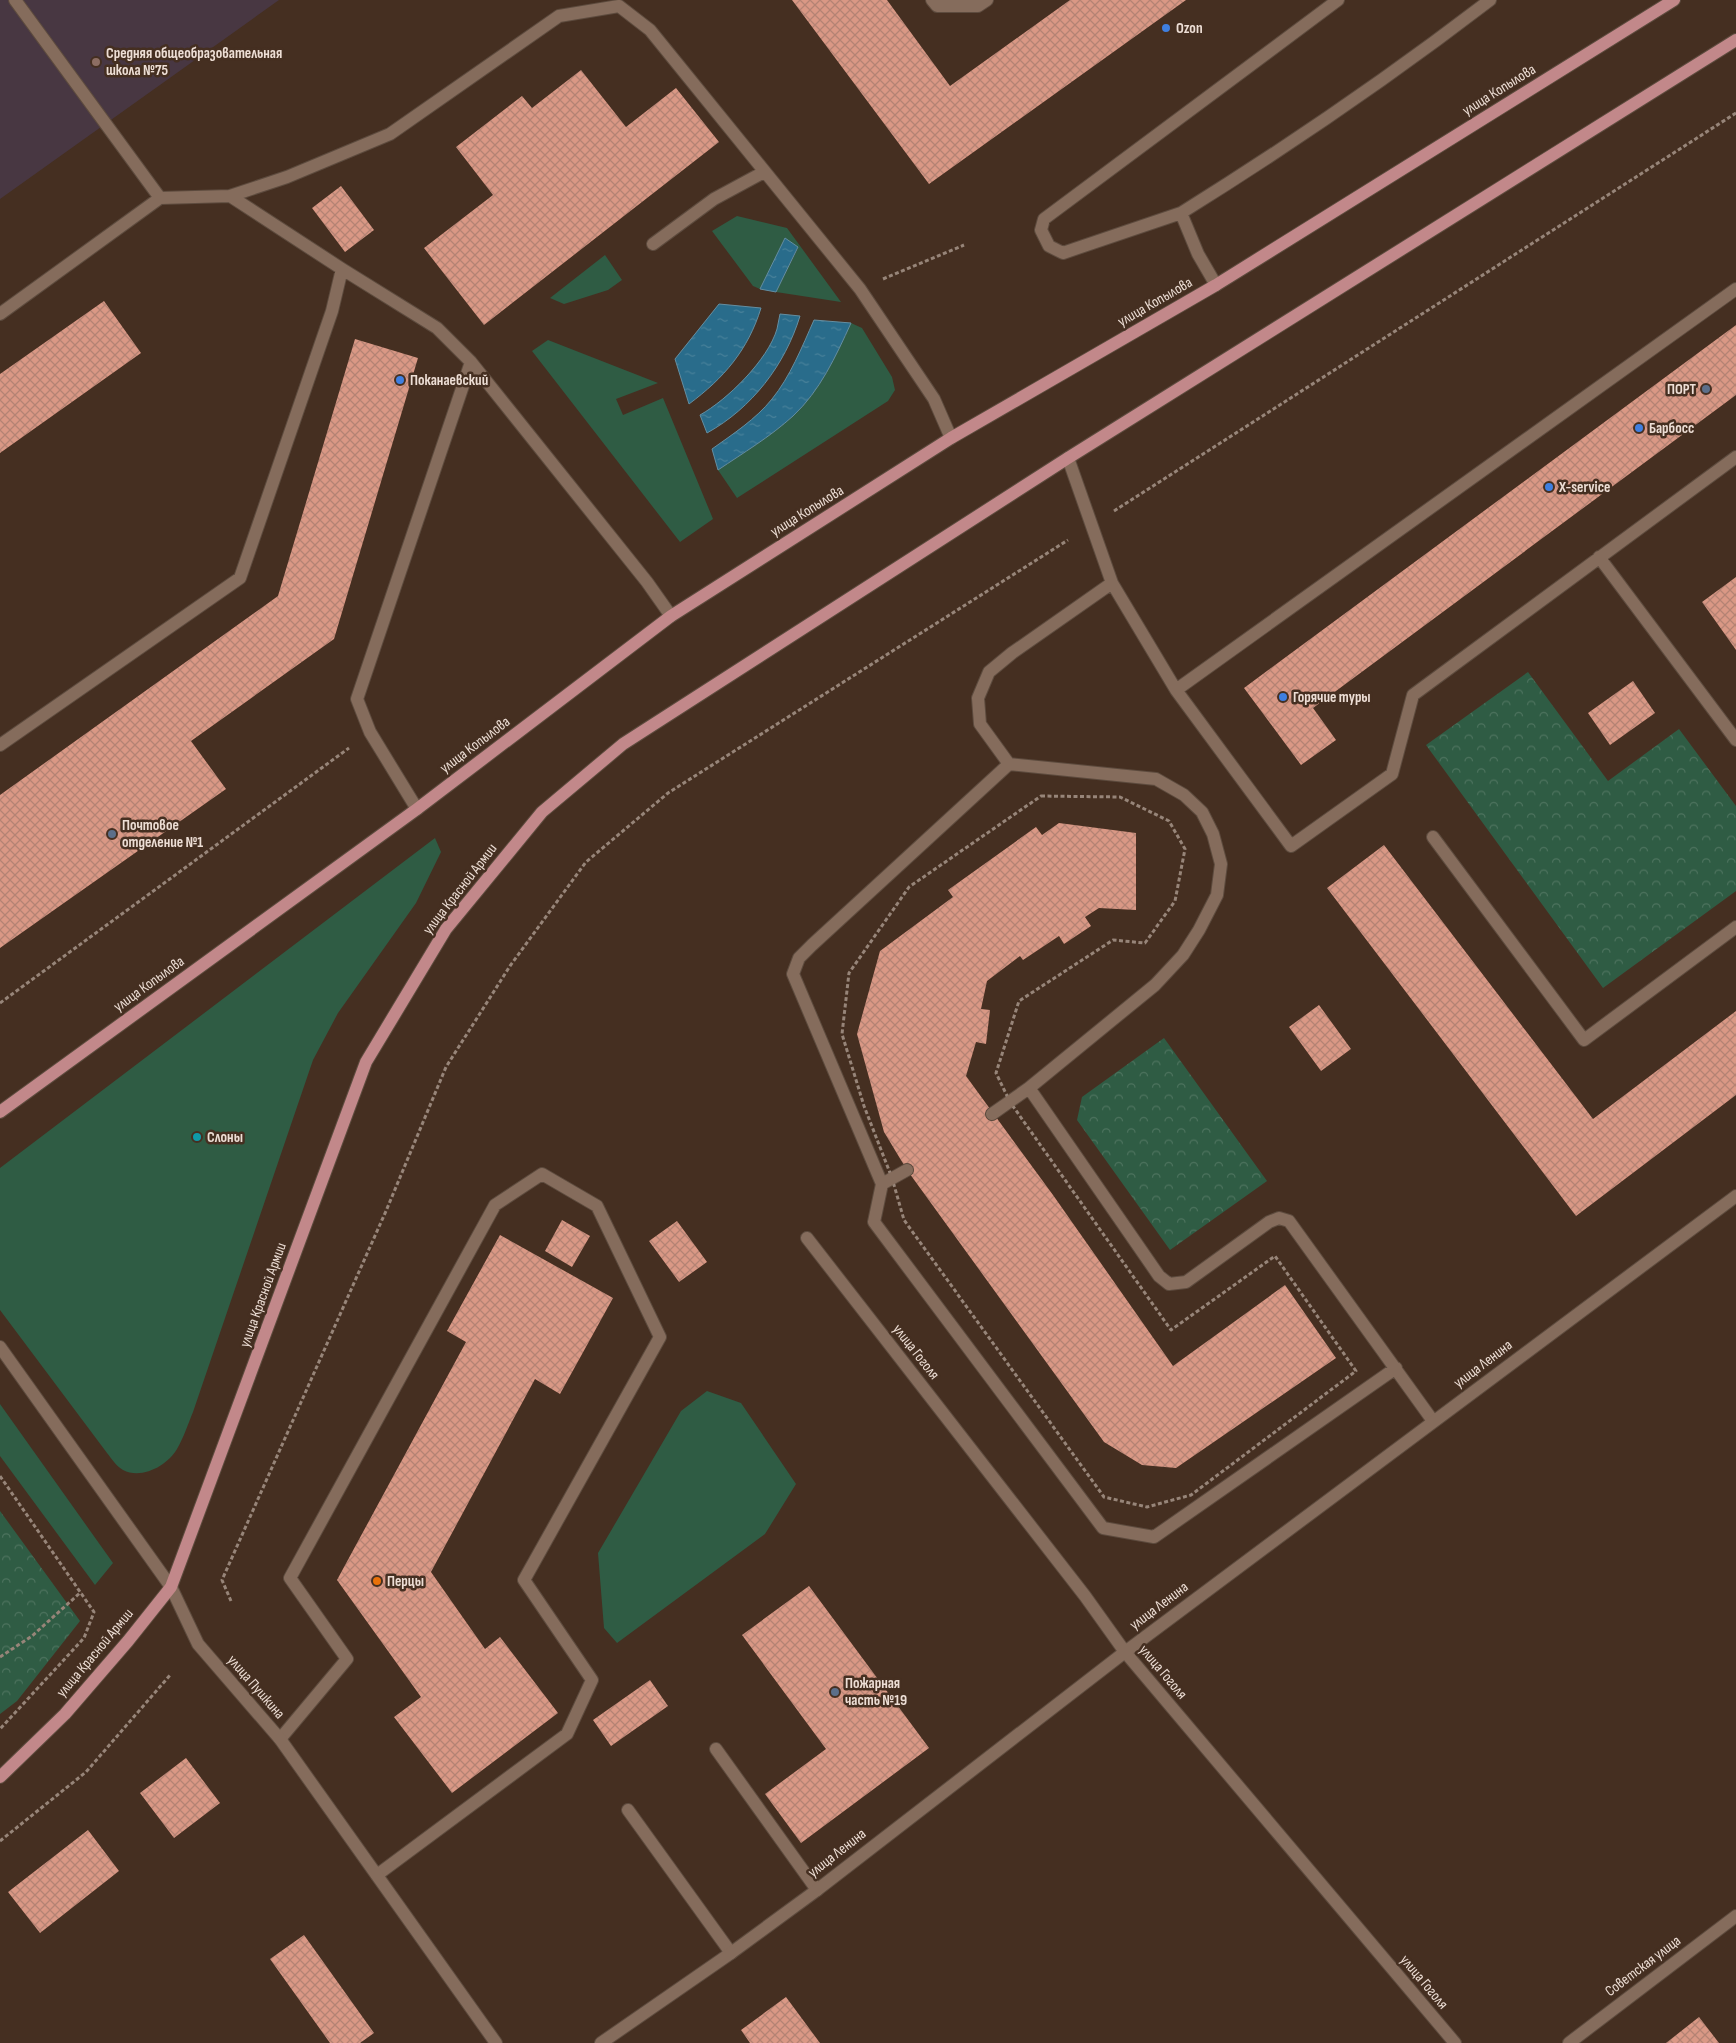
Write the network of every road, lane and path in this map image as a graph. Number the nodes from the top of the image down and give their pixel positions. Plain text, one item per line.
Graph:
1 (15, 0) edge
2 (932, 0) edge
3 (987, 0) edge
4 (1338, 0) edge
5 (1490, 0) edge
6 (1674, 0) edge
7 (1736, 40) edge
8 (1736, 113) edge
9 (764, 172) junction
10 (230, 196) junction
11 (160, 198) junction
12 (1181, 213) junction
13 (653, 244) dead end
14 (964, 245) dead end
15 (342, 269) junction
16 (895, 274) dead end
17 (1216, 285) junction
18 (1736, 288) edge
19 (0, 314) edge
20 (471, 362) junction
21 (951, 438) junction
22 (1736, 457) edge
23 (1068, 458) junction
24 (1092, 525) junction
25 (1600, 557) junction
26 (1112, 583) junction
27 (671, 616) junction
28 (1176, 690) junction
29 (370, 732) junction
30 (1736, 740) edge
31 (0, 745) edge
32 (1009, 764) junction
33 (417, 809) junction
34 (1433, 837) dead end
35 (1736, 927) edge
36 (0, 1003) edge
37 (1029, 1088) junction
38 (0, 1112) edge
39 (992, 1114) dead end
40 (907, 1170) dead end
41 (882, 1184) junction
42 (1736, 1196) edge
43 (807, 1238) dead end
44 (0, 1347) edge
45 (1396, 1368) junction
46 (1433, 1421) junction
47 (0, 1476) edge
48 (171, 1587) junction
49 (81, 1592) junction
50 (231, 1601) dead end
51 (1124, 1652) junction
52 (0, 1657) edge
53 (172, 1674) dead end
54 (0, 1730) edge
55 (280, 1739) junction
56 (716, 1749) dead end
57 (0, 1777) edge
58 (628, 1810) dead end
59 (0, 1841) edge
60 (377, 1875) junction
61 (817, 1890) junction
62 (1736, 1916) edge
63 (731, 1953) junction
64 (496, 2043) edge
65 (601, 2043) edge
66 (1455, 2043) edge
67 (1569, 2043) edge

1 - 11 street
2 - 3 street
4 - 12 street
5 - 12 street
6 - 17 main road, улица Копылова
7 - 23 main road
8 - 24 path
9 - 10 street
9 - 13 street
9 - 21 street
10 - 11 street
10 - 15 street
11 - 19 street
12 - 17 street
14 - 16 path
15 - 20 street
15 - 31 street
17 - 21 main road, улица Копылова
18 - 28 street
20 - 27 street
20 - 29 street
21 - 27 main road, улица Копылова
22 - 25 street
23 - 24 street
23 - 48 main road, улица Красной Армии
24 - 26 street
24 - 50 path
25 - 28 street
25 - 30 street
26 - 28 street
26 - 32 street
27 - 33 main road, улица Копылова
29 - 33 street
29 - 36 path
32 - 37 street
32 - 41 street
33 - 38 main road, улица Копылова
34 - 35 street
37 - 39 street
37 - 45 street
40 - 41 street
41 - 45 street
42 - 46 street, улица Ленина
43 - 51 street, улица Гоголя
44 - 48 street, улица Пушкина
45 - 46 street
46 - 51 street, улица Ленина
47 - 49 path
48 - 55 street, улица Пушкина
48 - 57 main road, улица Красной Армии
49 - 52 path
49 - 54 path
51 - 61 street, улица Ленина
51 - 66 street, улица Гоголя
53 - 59 path
55 - 60 street, улица Пушкина
55 - 60 street
56 - 61 street
58 - 63 street
60 - 64 street, улица Пушкина
61 - 63 street, улица Ленина
62 - 67 street, Советская улица
63 - 65 street, улица Ленина

